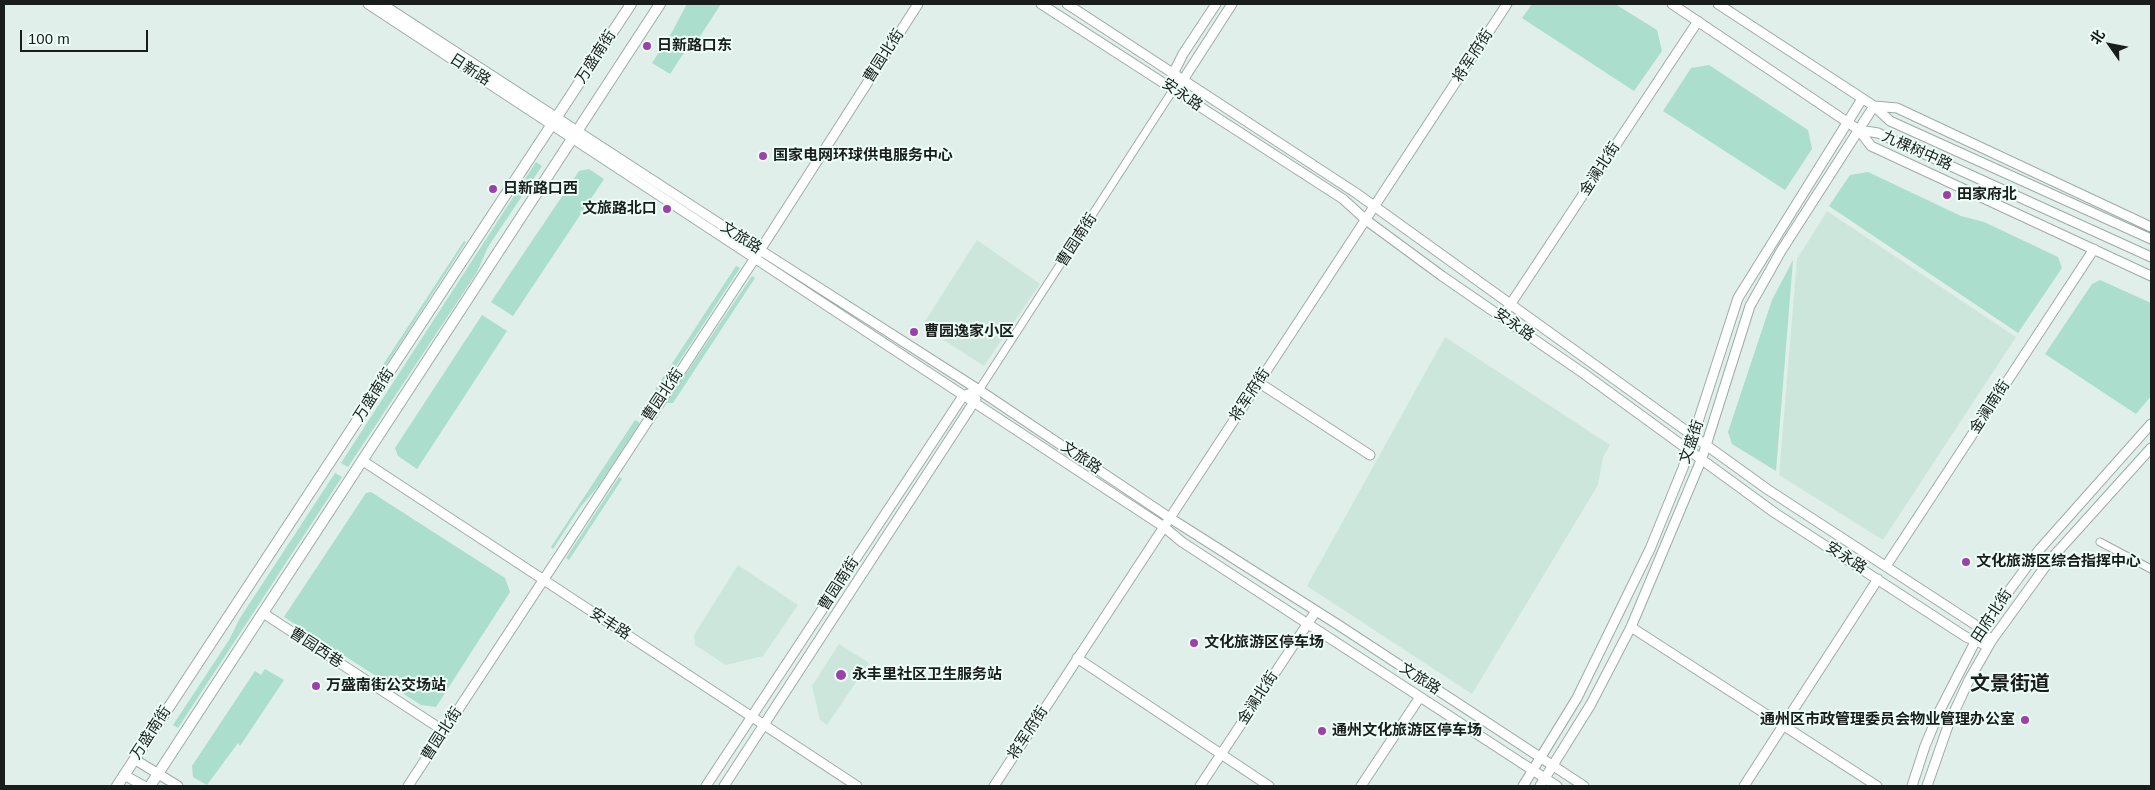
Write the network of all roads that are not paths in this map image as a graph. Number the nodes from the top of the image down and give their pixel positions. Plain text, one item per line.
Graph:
1 (368, 4) edge
2 (382, 4) edge
3 (631, 4) edge
4 (660, 4) edge
5 (918, 4) edge
6 (1041, 4) edge
7 (1067, 4) edge
8 (1216, 4) edge
9 (1232, 4) edge
10 (1507, 4) edge
11 (1672, 4) edge
12 (1718, 4) edge
13 (1698, 21) junction
14 (1173, 74) junction
15 (1183, 80) junction
16 (1173, 90) junction
17 (1862, 99) junction
18 (1874, 106) junction
19 (554, 121) junction
20 (1848, 122) junction
21 (1859, 130) junction
22 (574, 134) junction
23 (1374, 208) junction
24 (1366, 220) junction
25 (2151, 226) edge
26 (2151, 239) edge
27 (2094, 249) junction
28 (757, 254) junction
29 (2151, 257) edge
30 (2151, 276) edge
31 (1511, 304) junction
32 (1502, 317) junction
33 (1258, 382) junction
34 (979, 390) junction
35 (963, 396) junction
36 (974, 403) junction
37 (2151, 424) edge
38 (1694, 435) junction
39 (1706, 444) junction
40 (2151, 448) edge
41 (1690, 450) junction
42 (1370, 455) dead end
43 (1702, 458) junction
44 (363, 460) junction
45 (1170, 518) junction
46 (1164, 527) junction
47 (2100, 542) dead end
48 (1886, 566) junction
49 (2151, 569) edge
50 (1878, 579) junction
51 (544, 581) junction
52 (1316, 611) junction
53 (262, 613) junction
54 (1308, 623) junction
55 (1631, 627) junction
56 (1982, 632) junction
57 (1975, 642) junction
58 (1990, 643) junction
59 (1077, 658) junction
60 (1420, 697) junction
61 (751, 717) junction
62 (764, 725) junction
63 (1784, 726) junction
64 (444, 731) junction
65 (1221, 755) junction
66 (1541, 758) junction
67 (134, 759) junction
68 (1554, 766) junction
69 (1533, 770) junction
70 (157, 774) junction
71 (124, 775) junction
72 (1543, 782) edge
73 (117, 786) edge
74 (144, 786) edge
75 (150, 786) edge
76 (178, 786) edge
77 (408, 786) edge
78 (706, 786) edge
79 (724, 786) edge
80 (857, 786) edge
81 (994, 786) edge
82 (1200, 786) edge
83 (1269, 786) edge
84 (1361, 786) edge
85 (1523, 786) edge
86 (1557, 786) edge
87 (1584, 786) edge
88 (1744, 786) edge
89 (1877, 786) edge
90 (1912, 786) edge
91 (1928, 786) edge

1 - 19 main road, 日新路
2 - 19 main road, 日新路
3 - 19 main road, 万盛南街
4 - 22 main road, 万盛南街
5 - 28 main road, 曹园北街
6 - 16 main road, 安永路
7 - 14 main road, 安永路
8 - 14 main road
9 - 15 main road, 曹园南街
10 - 23 main road, 将军府街
11 - 13 main road, 九棵树中路
12 - 17 main road, 九棵树中路
13 - 20 main road, 九棵树中路
13 - 31 main road, 金澜北街
14 - 15 main road, 安永路
14 - 16 main road
15 - 16 main road, 曹园南街
15 - 23 main road, 安永路
16 - 24 main road, 安永路
16 - 34 street, 曹园南街
17 - 18 main road, 九棵树中路
17 - 20 main road, 文盛街
18 - 21 main road, 文盛街
18 - 25 main road
18 - 26 main road, 九棵树中路
19 - 22 main road, 日新路
19 - 67 main road, 万盛南街
20 - 21 main road, 九棵树中路
20 - 38 main road, 文盛街
21 - 27 main road
21 - 29 main road, 九棵树中路
21 - 39 main road, 文盛街
22 - 28 main road, 文旅路
22 - 44 main road, 万盛南街
23 - 24 main road, 将军府街
23 - 31 main road, 安永路
24 - 32 main road, 安永路
24 - 33 main road, 将军府街
27 - 30 main road
27 - 48 main road, 金澜南街
28 - 34 main road, 文旅路
28 - 35 main road, 文旅路
28 - 51 main road, 曹园北街
31 - 32 main road, 金澜北街
31 - 38 main road, 安永路
32 - 41 main road, 安永路
33 - 42 main road
33 - 45 main road, 将军府街
34 - 35 main road
34 - 36 main road, 曹园南街
34 - 45 main road, 文旅路
35 - 36 main road, 文旅路
35 - 61 main road, 曹园南街
36 - 46 main road, 文旅路
36 - 62 main road, 曹园南街
37 - 56 main road, 田府北街
38 - 39 main road, 安永路
38 - 41 main road, 文盛街
39 - 43 main road, 文盛街
39 - 48 main road, 安永路
40 - 58 main road, 田府北街
41 - 43 main road, 安永路
41 - 66 main road, 文盛街
43 - 50 main road, 安永路
43 - 55 main road, 文盛街
44 - 51 main road, 安丰路
44 - 53 main road, 万盛南街
45 - 46 main road, 将军府街
45 - 52 main road, 文旅路
46 - 54 main road, 文旅路
46 - 59 main road, 将军府街
47 - 49 street
48 - 56 main road, 安永路
50 - 57 main road, 安永路
50 - 63 main road
51 - 61 main road, 安丰路
51 - 64 main road, 曹园北街
52 - 54 main road, 金澜北街
52 - 66 main road, 文旅路
53 - 64 main road, 曹园西巷
53 - 70 main road, 万盛南街
54 - 60 main road, 文旅路
54 - 65 main road, 金澜北街
55 - 63 main road
55 - 68 main road, 文盛街
56 - 57 main road, 田府北街
56 - 58 main road, 安永路
57 - 58 main road, 安永路
57 - 90 main road, 田府北街
58 - 91 main road, 田府北街
59 - 65 main road
59 - 81 main road, 将军府街
60 - 69 main road, 文旅路
60 - 84 main road
61 - 62 main road, 安丰路
61 - 78 main road, 曹园南街
62 - 79 main road, 曹园南街
62 - 80 main road, 安丰路
63 - 88 main road
63 - 89 main road
64 - 77 main road, 曹园北街
65 - 82 main road, 金澜北街
65 - 83 main road
66 - 68 main road, 文旅路
66 - 69 main road, 文盛街
67 - 70 main road
67 - 71 main road, 万盛南街
68 - 72 main road, 文盛街
68 - 87 main road, 文旅路
69 - 72 main road, 文旅路
69 - 85 main road, 文盛街
70 - 75 main road, 万盛南街
70 - 76 main road
71 - 73 main road, 万盛南街
71 - 74 main road
72 - 86 main road, 文旅路

